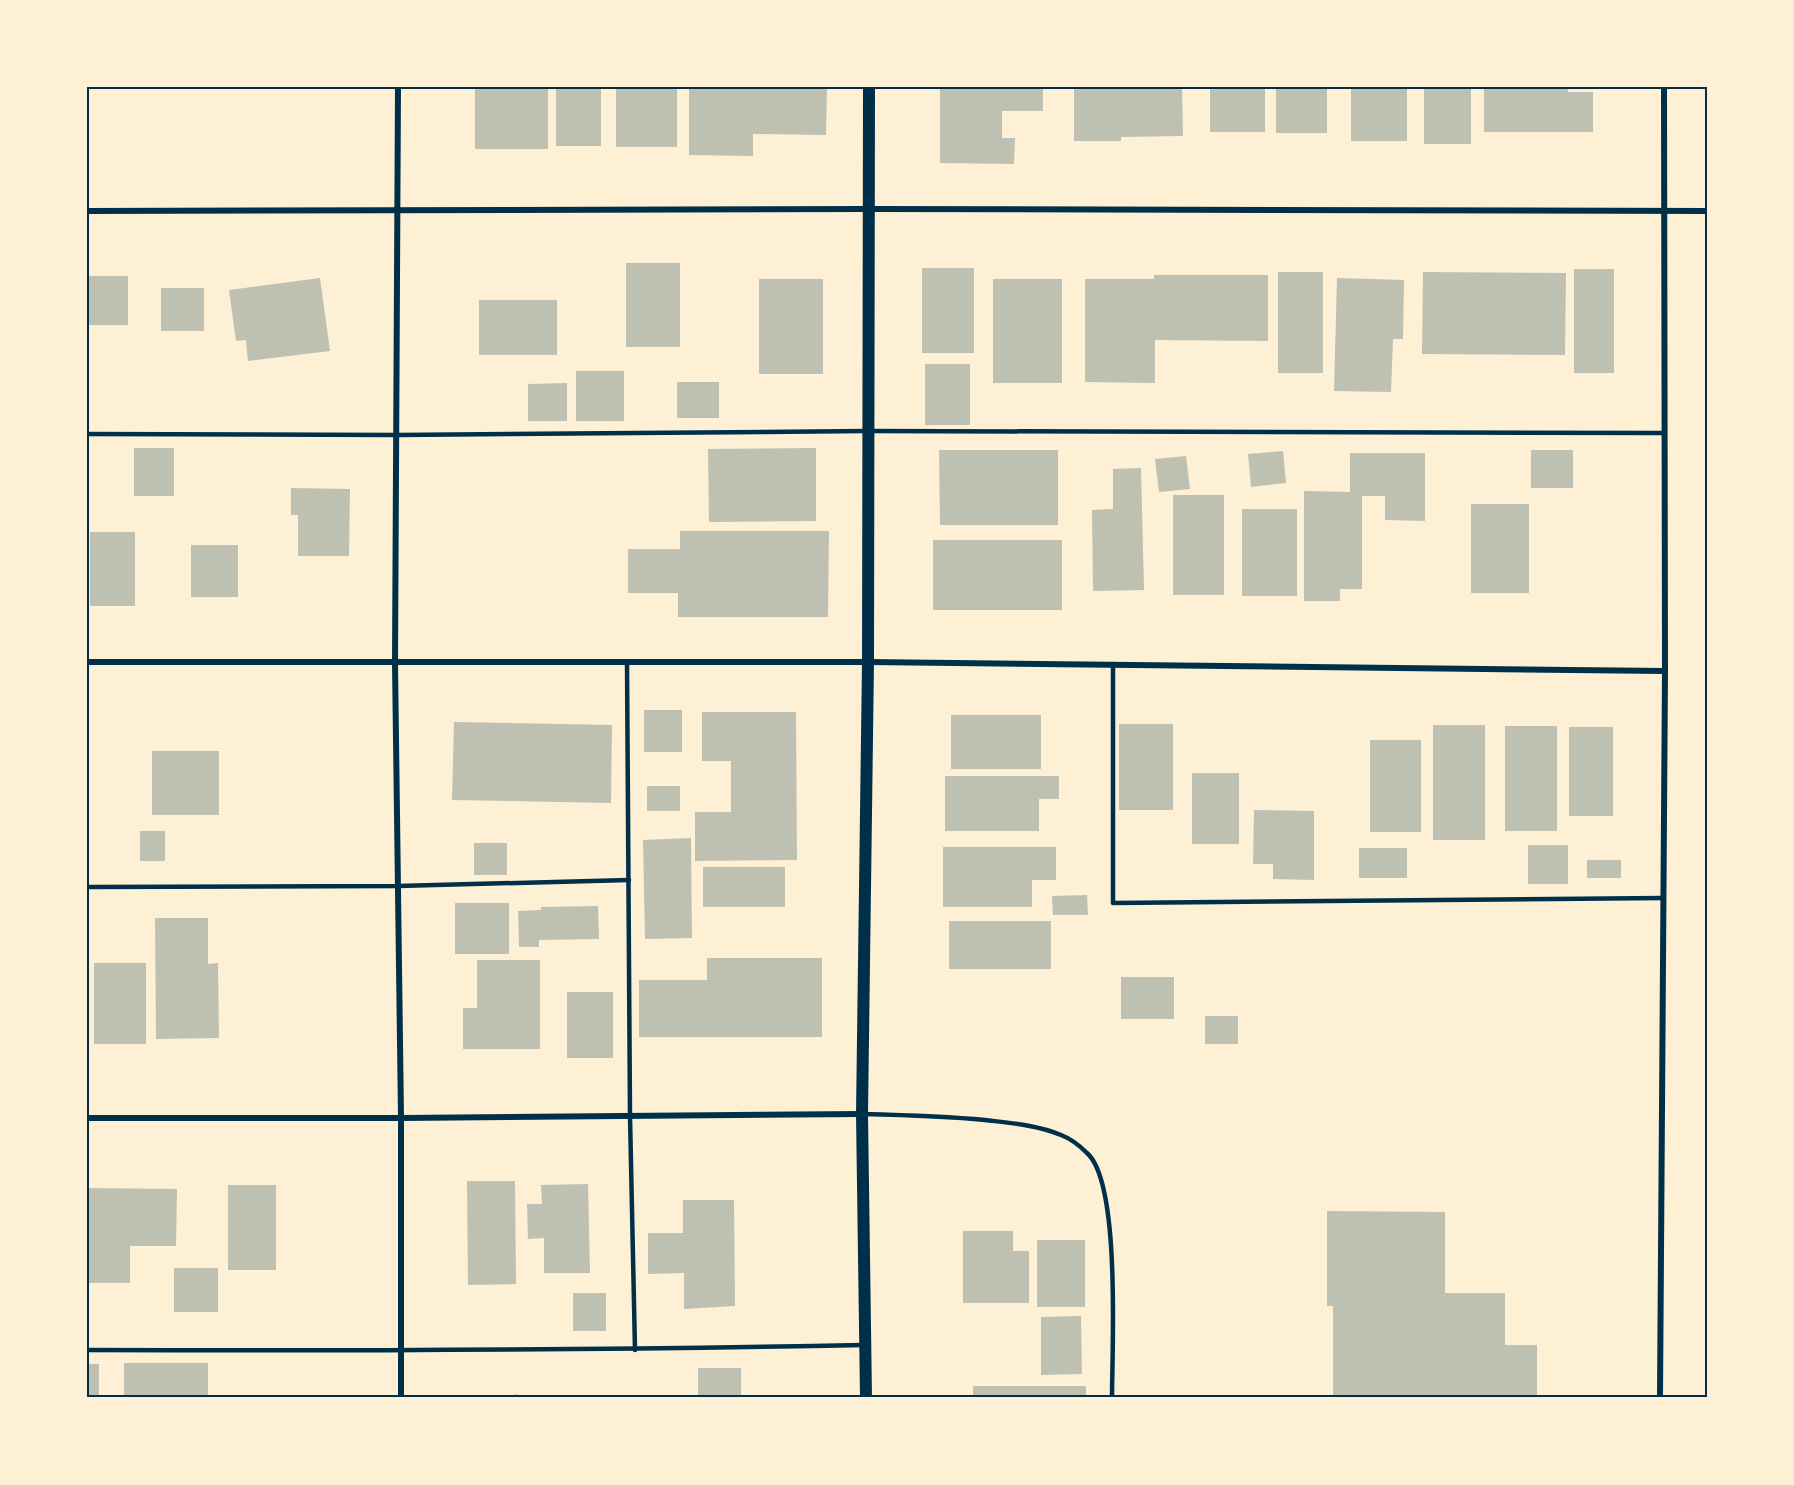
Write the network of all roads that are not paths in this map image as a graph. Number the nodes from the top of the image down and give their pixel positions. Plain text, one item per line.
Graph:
1 (398, 87) edge
2 (869, 87) edge
3 (1664, 87) edge
4 (868, 208) junction
5 (399, 210) junction
6 (87, 211) edge
7 (1665, 211) junction
8 (1707, 211) edge
9 (868, 432) junction
10 (1665, 433) junction
11 (87, 434) edge
12 (397, 435) junction
13 (87, 662) edge
14 (627, 662) junction
15 (868, 662) junction
16 (395, 663) junction
17 (1113, 664) junction
18 (1665, 671) junction
19 (629, 880) junction
20 (398, 886) junction
21 (87, 887) edge
22 (1663, 898) junction
23 (862, 1114) junction
24 (630, 1116) junction
25 (87, 1118) edge
26 (401, 1118) junction
27 (866, 1345) junction
28 (87, 1350) edge
29 (635, 1350) junction
30 (401, 1352) junction
31 (401, 1398) edge
32 (866, 1398) edge
33 (1112, 1398) edge
34 (1660, 1398) edge

1 - 5 street
2 - 4 main road
3 - 7 street
4 - 5 street
4 - 7 street
4 - 9 main road
5 - 6 street
5 - 12 street
7 - 8 street
7 - 10 street
9 - 10 lane
9 - 12 lane
9 - 15 main road
10 - 18 street
11 - 12 lane
12 - 16 street
13 - 16 street
14 - 15 street
14 - 16 street
14 - 19 lane
15 - 17 street
15 - 23 main road
16 - 20 street
17 - 18 street
17 - 22 lane
18 - 22 street
19 - 20 lane
19 - 24 lane
20 - 21 lane
20 - 26 street
22 - 34 street
23 - 24 street
23 - 27 main road
23 - 33 lane
24 - 26 street
24 - 29 lane
25 - 26 street
26 - 30 street
27 - 29 lane
27 - 32 main road
28 - 30 lane
29 - 30 lane
30 - 31 street

